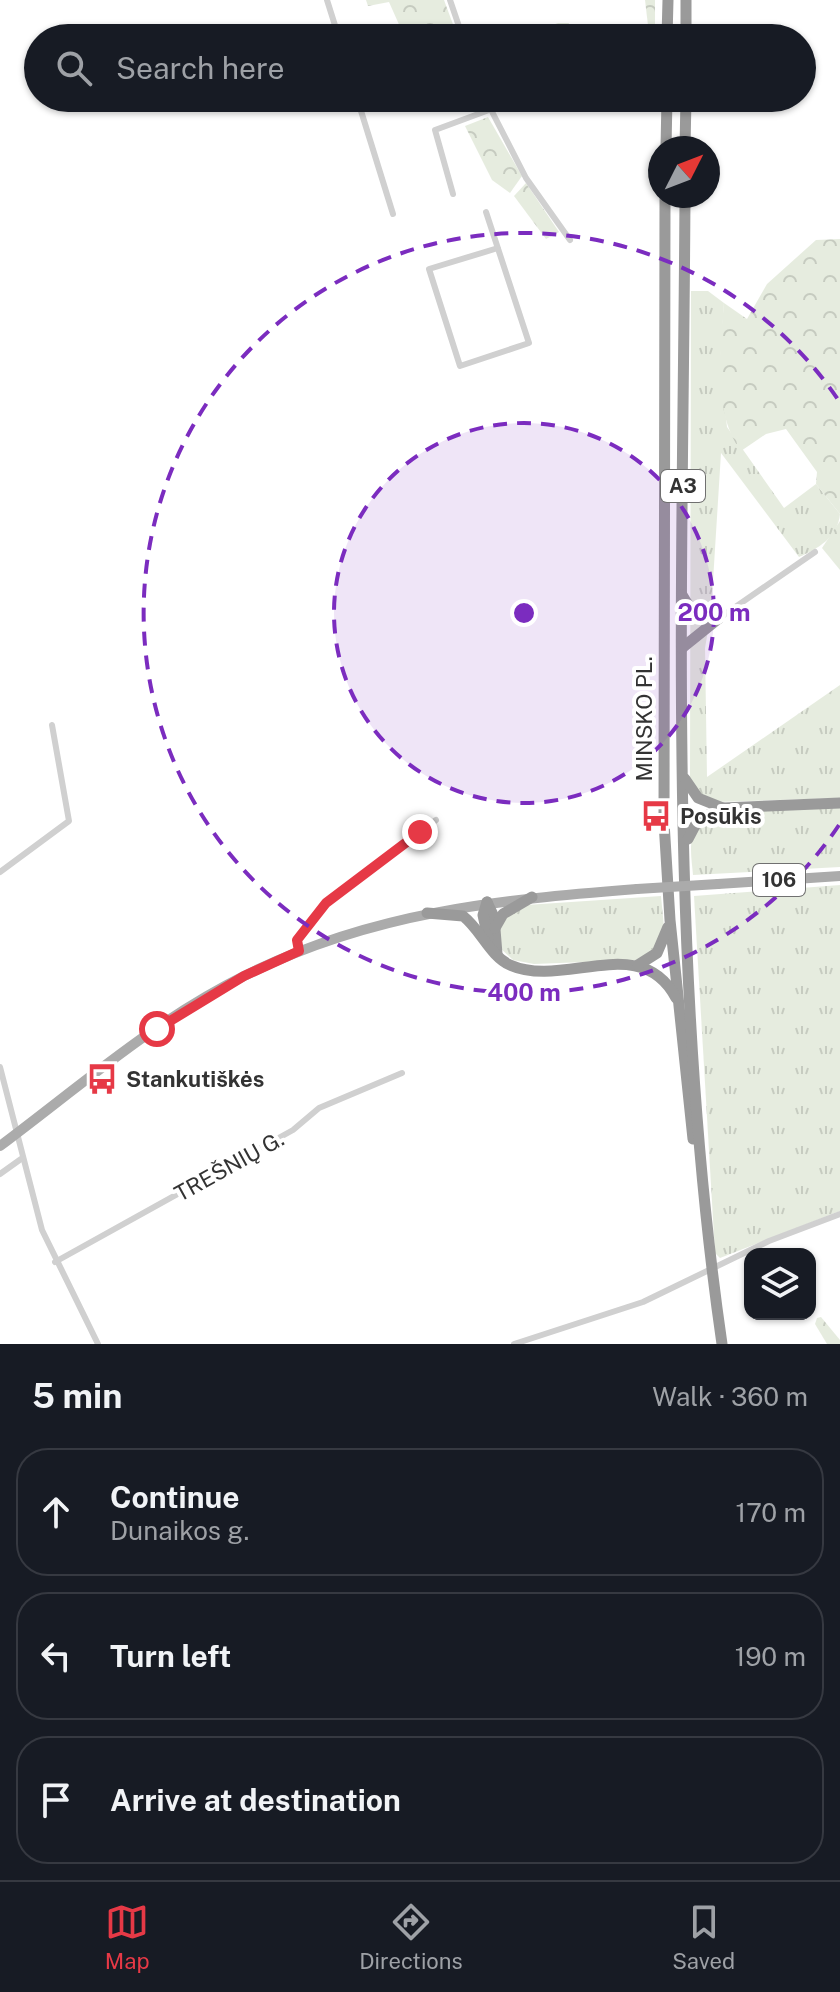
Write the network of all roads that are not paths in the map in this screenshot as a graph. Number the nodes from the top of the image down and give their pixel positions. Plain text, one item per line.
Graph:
1 (327, 0) edge
2 (450, 0) edge
3 (668, 0) edge
4 (686, 0) edge
5 (335, 24) edge
6 (458, 24) edge
7 (667, 24) edge
8 (686, 24) edge
9 (361, 112) edge
10 (484, 112) edge
11 (490, 112) edge
12 (667, 112) edge
13 (686, 112) edge
14 (666, 136) edge
15 (685, 136) edge
16 (453, 194) dead end
17 (665, 208) edge
18 (685, 208) edge
19 (486, 212) dead end
20 (393, 214) dead end
21 (570, 240) dead end
22 (498, 248) junction
23 (815, 552) dead end
24 (682, 595) junction
25 (718, 619) junction
26 (682, 648) junction
27 (52, 725) dead end
28 (683, 775) junction
29 (840, 803) edge
30 (723, 808) junction
31 (436, 820) dead end
32 (685, 847) junction
33 (0, 872) edge
34 (840, 876) edge
35 (532, 897) junction
36 (487, 902) junction
37 (427, 913) junction
38 (670, 920) junction
39 (495, 928) junction
40 (494, 950) junction
41 (299, 951) junction
42 (638, 965) junction
43 (678, 1002) junction
44 (0, 1067) edge
45 (402, 1073) dead end
46 (15, 1134) junction
47 (0, 1146) edge
48 (21, 1159) junction
49 (0, 1174) edge
50 (840, 1214) edge
51 (707, 1239) junction
52 (55, 1262) junction
53 (711, 1268) junction
54 (98, 1344) edge
55 (514, 1344) edge
56 (722, 1344) edge

1 - 5 street
2 - 6 street
3 - 7 highway
4 - 8 highway
9 - 20 street
10 - 16 street
11 - 21 street
12 - 14 highway
13 - 15 highway
17 - 38 highway, MINSKO PL. / A3
18 - 24 highway, MINSKO PL. / A3
19 - 22 street
22 - 22 street
23 - 25 street
24 - 25 highway
24 - 26 highway, MINSKO PL. / A3
25 - 26 highway
26 - 28 highway, MINSKO PL. / A3
27 - 33 street
28 - 30 highway
28 - 32 highway, MINSKO PL. / A3
29 - 30 highway
30 - 32 highway
31 - 41 street
32 - 51 highway, MINSKO PL. / A3
34 - 35 main road, 106, bridge
35 - 36 main road, 106
35 - 39 highway
36 - 37 main road, 106
36 - 39 highway
36 - 40 highway
37 - 40 highway
37 - 41 main road, 106
38 - 42 highway
38 - 43 highway, MINSKO PL. / A3
39 - 40 highway
40 - 42 highway
41 - 46 main road, 106
42 - 43 highway
43 - 51 highway, MINSKO PL. / A3
44 - 46 street
45 - 52 street, TREŠNIŲ G.
46 - 47 main road, 106
46 - 48 street
48 - 49 street
48 - 52 street
50 - 53 street
51 - 53 highway, MINSKO PL. / A3
52 - 54 street
53 - 55 street
53 - 56 highway, MINSKO PL. / A3

